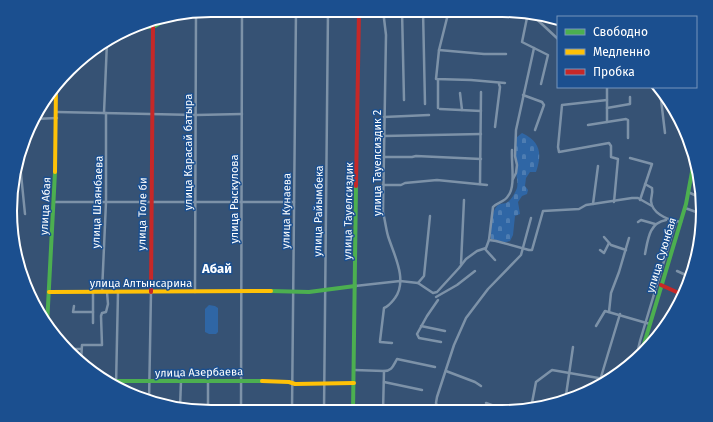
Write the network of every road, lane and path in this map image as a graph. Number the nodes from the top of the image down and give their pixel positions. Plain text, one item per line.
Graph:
1 (196, 17) edge
2 (242, 17) edge
3 (296, 17) edge
4 (328, 17) edge
5 (359, 17) edge
6 (384, 17) edge
7 (402, 17) edge
8 (423, 17) edge
9 (447, 17) edge
10 (528, 19) edge
11 (538, 21) edge
12 (156, 25) edge
13 (150, 27) edge
14 (153, 27) junction
15 (557, 37) edge
16 (107, 48) edge
17 (534, 48) junction
18 (439, 50) junction
19 (506, 54) dead end
20 (438, 80) junction
21 (505, 83) dead end
22 (499, 84) junction
23 (541, 84) dead end
24 (608, 88) edge
25 (481, 92) dead end
26 (460, 93) dead end
27 (56, 94) edge
28 (523, 95) junction
29 (630, 97) dead end
30 (404, 100) dead end
31 (607, 100) junction
32 (661, 100) edge
33 (425, 104) dead end
34 (607, 108) junction
35 (462, 110) junction
36 (481, 111) junction
37 (57, 112) junction
38 (105, 113) junction
39 (152, 114) junction
40 (242, 114) junction
41 (196, 115) junction
42 (429, 115) dead end
43 (384, 117) junction
44 (57, 118) junction
45 (40, 119) edge
46 (607, 122) junction
47 (588, 125) dead end
48 (496, 127) dead end
49 (534, 130) dead end
50 (665, 133) dead end
51 (481, 134) junction
52 (384, 136) junction
53 (628, 138) dead end
54 (512, 150) dead end
55 (384, 157) junction
56 (630, 158) dead end
57 (481, 159) junction
58 (598, 166) dead end
59 (21, 172) edge
60 (692, 172) edge
61 (512, 179) junction
62 (480, 184) junction
63 (645, 184) junction
64 (383, 185) junction
65 (487, 185) dead end
66 (688, 192) junction
67 (696, 195) edge
68 (464, 200) dead end
69 (640, 200) junction
70 (196, 201) junction
71 (54, 202) junction
72 (106, 202) junction
73 (152, 202) junction
74 (242, 202) junction
75 (294, 202) junction
76 (614, 202) junction
77 (593, 204) junction
78 (652, 206) junction
79 (684, 208) junction
80 (696, 212) edge
81 (25, 214) dead end
82 (430, 216) dead end
83 (531, 218) dead end
84 (667, 220) junction
85 (638, 222) dead end
86 (678, 222) junction
87 (655, 224) junction
88 (604, 237) dead end
89 (629, 238) dead end
90 (489, 240) junction
91 (609, 243) junction
92 (523, 248) junction
93 (485, 249) junction
94 (600, 250) dead end
95 (626, 250) junction
96 (645, 254) dead end
97 (495, 260) dead end
98 (461, 264) junction
99 (475, 271) dead end
100 (677, 272) dead end
101 (685, 275) edge
102 (400, 281) junction
103 (418, 283) junction
104 (661, 285) junction
105 (355, 286) junction
106 (241, 291) junction
107 (325, 291) junction
108 (49, 292) junction
109 (93, 292) junction
110 (104, 292) junction
111 (118, 292) junction
112 (151, 292) junction
113 (195, 292) junction
114 (292, 292) junction
115 (678, 293) edge
116 (436, 297) dead end
117 (438, 300) dead end
118 (74, 306) dead end
119 (93, 312) junction
120 (609, 312) junction
121 (620, 314) junction
122 (48, 315) edge
123 (93, 323) dead end
124 (648, 323) junction
125 (421, 326) junction
126 (596, 326) dead end
127 (445, 331) dead end
128 (442, 342) dead end
129 (392, 343) dead end
130 (643, 344) edge
131 (573, 347) dead end
132 (640, 347) edge
133 (75, 349) edge
134 (81, 349) junction
135 (81, 355) edge
136 (435, 367) dead end
137 (354, 370) junction
138 (384, 371) junction
139 (446, 371) junction
140 (569, 373) junction
141 (601, 378) joint
142 (181, 380) junction
143 (208, 380) junction
144 (241, 380) junction
145 (116, 381) edge
146 (118, 381) edge
147 (149, 381) junction
148 (384, 382) junction
149 (291, 383) junction
150 (324, 383) junction
151 (354, 383) junction
152 (481, 386) dead end
153 (422, 390) dead end
154 (566, 394) edge
155 (149, 395) edge
156 (180, 402) edge
157 (532, 402) edge
158 (486, 403) dead end
159 (208, 405) edge
160 (241, 405) edge
161 (292, 405) edge
162 (324, 405) edge
163 (354, 405) edge
164 (384, 405) edge
165 (437, 405) edge
166 (491, 405) edge

1 - 41 street, улица Карасай батыра
2 - 40 street, улица Рыскулова
3 - 75 street, улица Кунаева
4 - 107 street, улица Райымбека
5 - 105 street, улица Тауелсиздик
6 - 43 street, улица Тауелсиздик 2
7 - 30 street
8 - 33 street
9 - 18 street
10 - 17 street
11 - 15 street
12 - 14 street
13 - 14 street
14 - 39 street, улица Толе би
16 - 38 street, улица Шаянбаева
17 - 23 street
17 - 28 street
18 - 19 street
18 - 20 street
20 - 22 street
20 - 35 street
21 - 22 street
22 - 48 street
24 - 31 street
25 - 36 street
26 - 35 street
27 - 37 street, улица Абая
28 - 49 street
28 - 61 street
29 - 34 street
31 - 34 street
31 - 76 street
32 - 50 street
34 - 46 street
35 - 36 street
36 - 51 street
37 - 38 street
37 - 44 street, улица Абая
38 - 39 street
38 - 72 street, улица Шаянбаева
39 - 41 street
39 - 73 street, улица Толе би
40 - 41 street
40 - 74 street, улица Рыскулова
41 - 70 street, улица Карасай батыра
42 - 43 street
43 - 52 street, улица Тауелсиздик 2
44 - 45 street
44 - 71 street, улица Абая
46 - 47 street
46 - 53 street
51 - 52 street
51 - 57 street
52 - 55 street, улица Тауелсиздик 2
54 - 61 street
55 - 57 street
55 - 64 street, улица Тауелсиздик 2
56 - 63 street
57 - 62 street
58 - 77 street
59 - 81 street
60 - 66 street, улица Суюнбая
61 - 90 street
62 - 64 street
62 - 65 street
63 - 69 street
63 - 78 street
64 - 102 street, улица Тауелсиздик 2
66 - 67 street
66 - 79 street, улица Суюнбая
68 - 98 street
69 - 76 street
69 - 78 street
70 - 73 street
70 - 74 street
70 - 113 street, улица Карасай батыра
71 - 72 street
71 - 108 street, улица Абая
72 - 73 street
72 - 110 street, улица Шаянбаева
73 - 112 street, улица Толе би
74 - 75 street
74 - 106 street, улица Рыскулова
75 - 114 street, улица Кунаева
76 - 77 street
77 - 92 street
78 - 84 street
79 - 80 street
79 - 86 street, улица Суюнбая
82 - 103 street
83 - 92 street
84 - 86 street
84 - 87 street
85 - 87 street
86 - 104 street, улица Суюнбая
86 - 124 street
87 - 96 street
88 - 91 street
89 - 95 street
90 - 92 street
90 - 93 street
91 - 94 street
91 - 95 street
92 - 139 street
93 - 97 street
93 - 98 street
95 - 120 street
98 - 103 street
99 - 116 street
100 - 101 street
102 - 103 street, улица Алтынсарина
102 - 105 street, улица Алтынсарина
102 - 129 street, улица Тауелсиздик 2
104 - 115 street
104 - 124 street, улица Суюнбая
105 - 107 street, улица Алтынсарина
105 - 137 street, улица Тауелсиздик
106 - 113 street, улица Алтынсарина
106 - 114 street, улица Алтынсарина
106 - 144 street, улица Рыскулова
107 - 114 street, улица Алтынсарина
107 - 150 street, улица Райымбека
108 - 109 street, улица Алтынсарина
108 - 122 street, улица Абая
109 - 110 street, улица Алтынсарина
109 - 119 street
110 - 111 street, улица Алтынсарина
110 - 134 street, улица Шаянбаева
111 - 112 street, улица Алтынсарина
111 - 145 street
112 - 113 street, улица Алтынсарина
112 - 147 street, улица Толе би
114 - 149 street, улица Кунаева
117 - 125 street
118 - 119 street
119 - 123 street
120 - 121 street
120 - 126 street
121 - 124 street
121 - 141 street
124 - 130 street, улица Суюнбая
124 - 132 street
125 - 127 street
125 - 128 street
131 - 140 street
133 - 134 street
134 - 135 street
136 - 138 street
137 - 138 street
137 - 151 street, улица Тауелсиздик
138 - 148 street
139 - 152 street
139 - 165 street
140 - 141 street
140 - 154 street
140 - 157 street
142 - 143 street, улица Азербаева
142 - 147 street, улица Азербаева
142 - 156 street
143 - 144 street, улица Азербаева
143 - 159 street
144 - 149 street, улица Азербаева
144 - 160 street, улица Рыскулова
146 - 147 street, улица Азербаева
147 - 155 street, улица Толе би
148 - 153 street
148 - 164 street
149 - 150 street, улица Азербаева
149 - 161 street, улица Кунаева
150 - 151 street, улица Азербаева
150 - 162 street, улица Райымбека
151 - 163 street, улица Тауелсиздик
158 - 166 street

